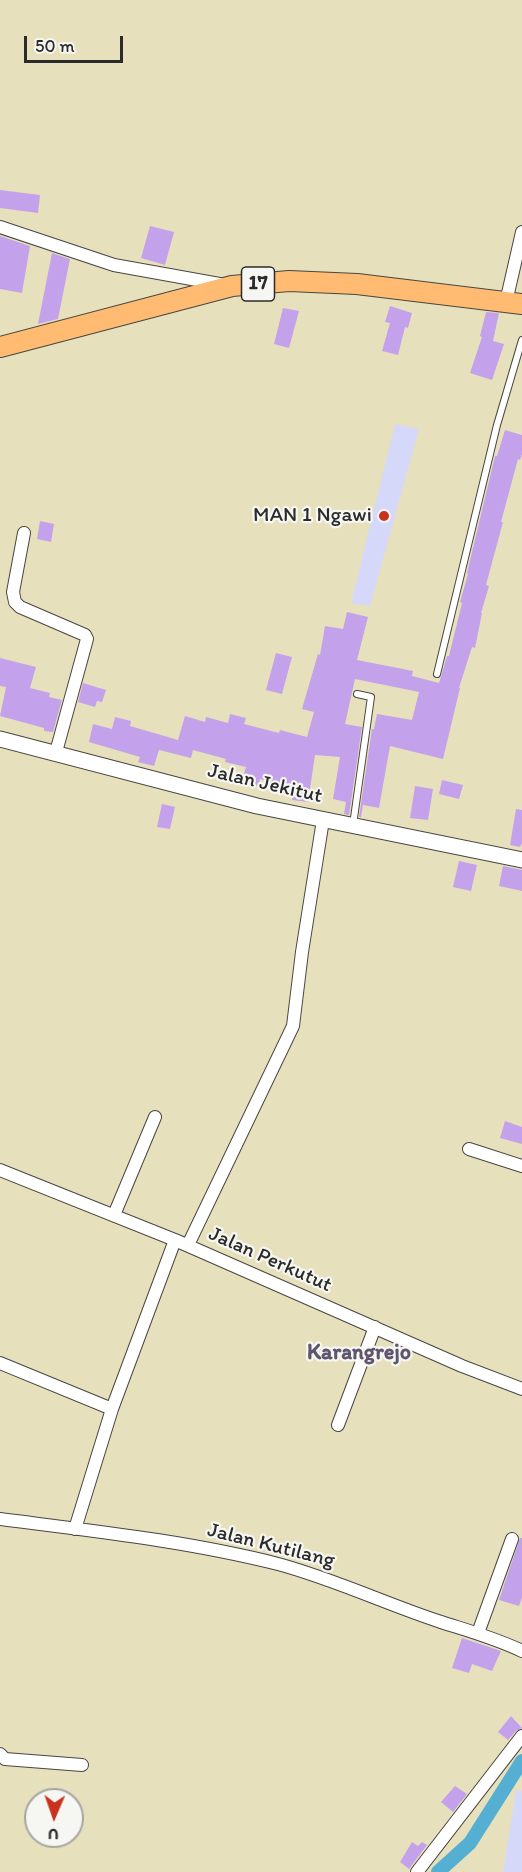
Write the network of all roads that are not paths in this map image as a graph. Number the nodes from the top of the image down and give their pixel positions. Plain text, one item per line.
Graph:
1 (0, 227) edge
2 (522, 232) edge
3 (232, 286) junction
4 (514, 303) edge
5 (522, 340) edge
6 (0, 347) edge
7 (24, 533) dead end
8 (437, 674) dead end
9 (357, 694) dead end
10 (0, 739) edge
11 (56, 752) junction
12 (323, 820) junction
13 (352, 826) junction
14 (522, 860) edge
15 (155, 1117) dead end
16 (469, 1149) dead end
17 (522, 1167) edge
18 (0, 1170) edge
19 (114, 1215) junction
20 (176, 1240) junction
21 (188, 1245) junction
22 (375, 1328) junction
23 (0, 1364) edge
24 (522, 1389) edge
25 (111, 1409) junction
26 (338, 1425) dead end
27 (0, 1519) edge
28 (75, 1528) junction
29 (512, 1539) dead end
30 (478, 1633) junction
31 (522, 1651) edge
32 (522, 1736) edge
33 (0, 1754) edge
34 (82, 1765) dead end
35 (417, 1872) edge

1 - 3 street
2 - 4 street
3 - 4 highway, 17
3 - 6 highway, 17
5 - 8 lane
7 - 11 street
9 - 13 lane
10 - 11 street, Jalan Jekitut
11 - 12 street, Jalan Jekitut
12 - 13 street, Jalan Jekitut
12 - 21 street
13 - 14 street, Jalan Jekitut
15 - 19 street
16 - 17 street
18 - 19 street, Jalan Perkutut
19 - 20 street, Jalan Perkutut
20 - 21 street, Jalan Perkutut
20 - 25 street
21 - 22 street, Jalan Perkutut
22 - 24 street, Jalan Perkutut
22 - 26 street
23 - 25 street
25 - 28 street
27 - 28 street, Jalan Kutilang
28 - 30 street, Jalan Kutilang
29 - 30 street
30 - 31 street, Jalan Kutilang
32 - 35 street
33 - 34 street

